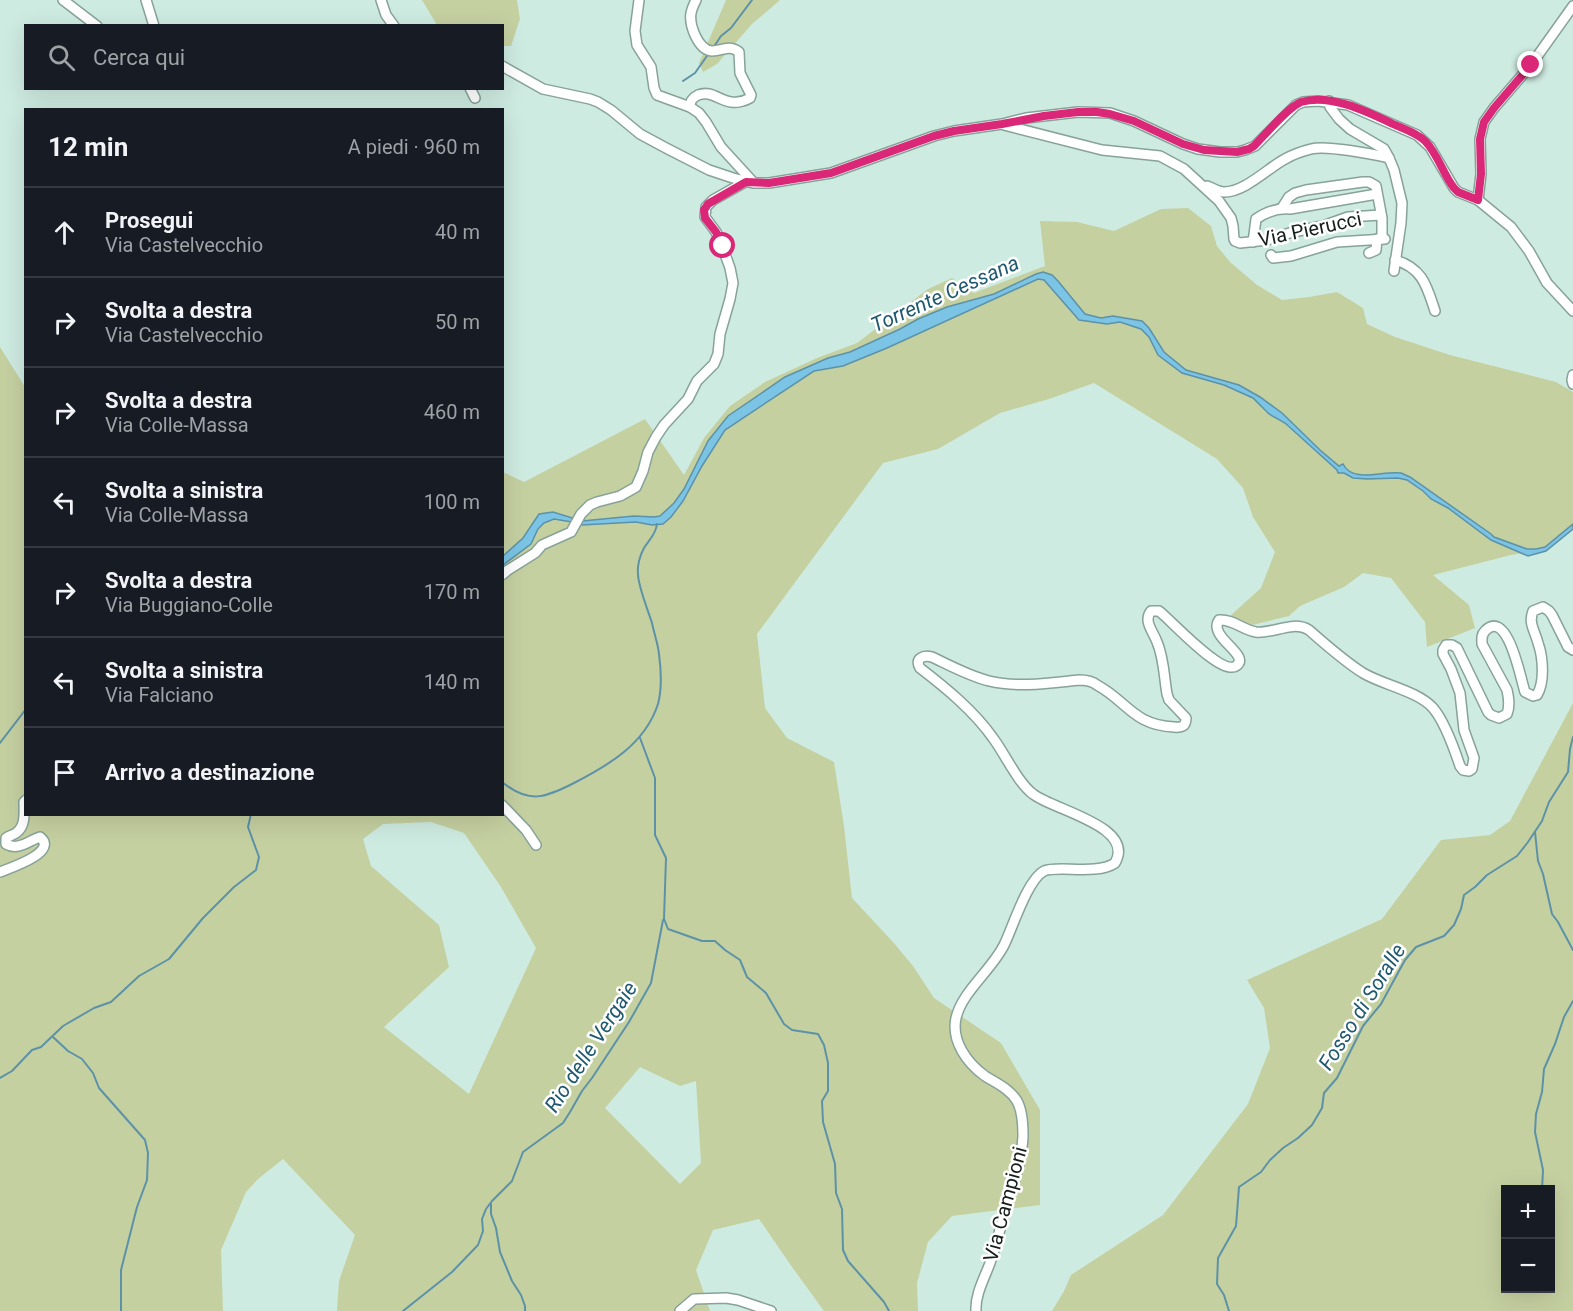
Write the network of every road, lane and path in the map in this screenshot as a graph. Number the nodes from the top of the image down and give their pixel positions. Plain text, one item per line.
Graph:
1 (63, 0) edge
2 (146, 0) edge
3 (381, 0) edge
4 (639, 0) edge
5 (696, 0) edge
6 (1573, 6) edge
7 (94, 24) edge
8 (153, 24) edge
9 (393, 24) edge
10 (504, 67) edge
11 (471, 90) edge
12 (475, 98) dead end
13 (1329, 101) junction
14 (690, 107) junction
15 (1002, 124) junction
16 (1389, 158) junction
17 (749, 182) junction
18 (1198, 182) junction
19 (1377, 190) junction
20 (1349, 199) junction
21 (1478, 200) junction
22 (1282, 208) junction
23 (1381, 215) junction
24 (1348, 217) junction
25 (1382, 238) junction
26 (1253, 242) junction
27 (1369, 253) dead end
28 (1271, 255) dead end
29 (1395, 260) junction
30 (1394, 271) dead end
31 (1435, 311) dead end
32 (1573, 311) edge
33 (1573, 375) edge
34 (1573, 384) edge
35 (504, 573) edge
36 (1573, 650) edge
37 (504, 807) edge
38 (24, 816) edge
39 (536, 845) dead end
40 (0, 872) edge
41 (680, 1311) edge
42 (771, 1311) edge
43 (976, 1311) edge

1 - 7 street
2 - 8 street
3 - 9 street
4 - 14 street
5 - 14 street
6 - 21 street
10 - 17 street
11 - 12 street
13 - 15 street
13 - 16 street
13 - 21 street
14 - 17 street
15 - 17 street
15 - 18 street
16 - 18 street
16 - 29 street
17 - 35 street
18 - 26 street, Via Pierucci
19 - 20 street
19 - 22 street
19 - 23 street
20 - 22 street
20 - 24 street
21 - 32 street
22 - 26 street
23 - 24 street, Via Pierucci
23 - 25 street
24 - 26 street, Via Pierucci
25 - 27 street
25 - 28 street
29 - 30 street
29 - 31 street
33 - 34 street
36 - 43 street, Via Campioni
37 - 39 street
38 - 40 street
41 - 42 street

